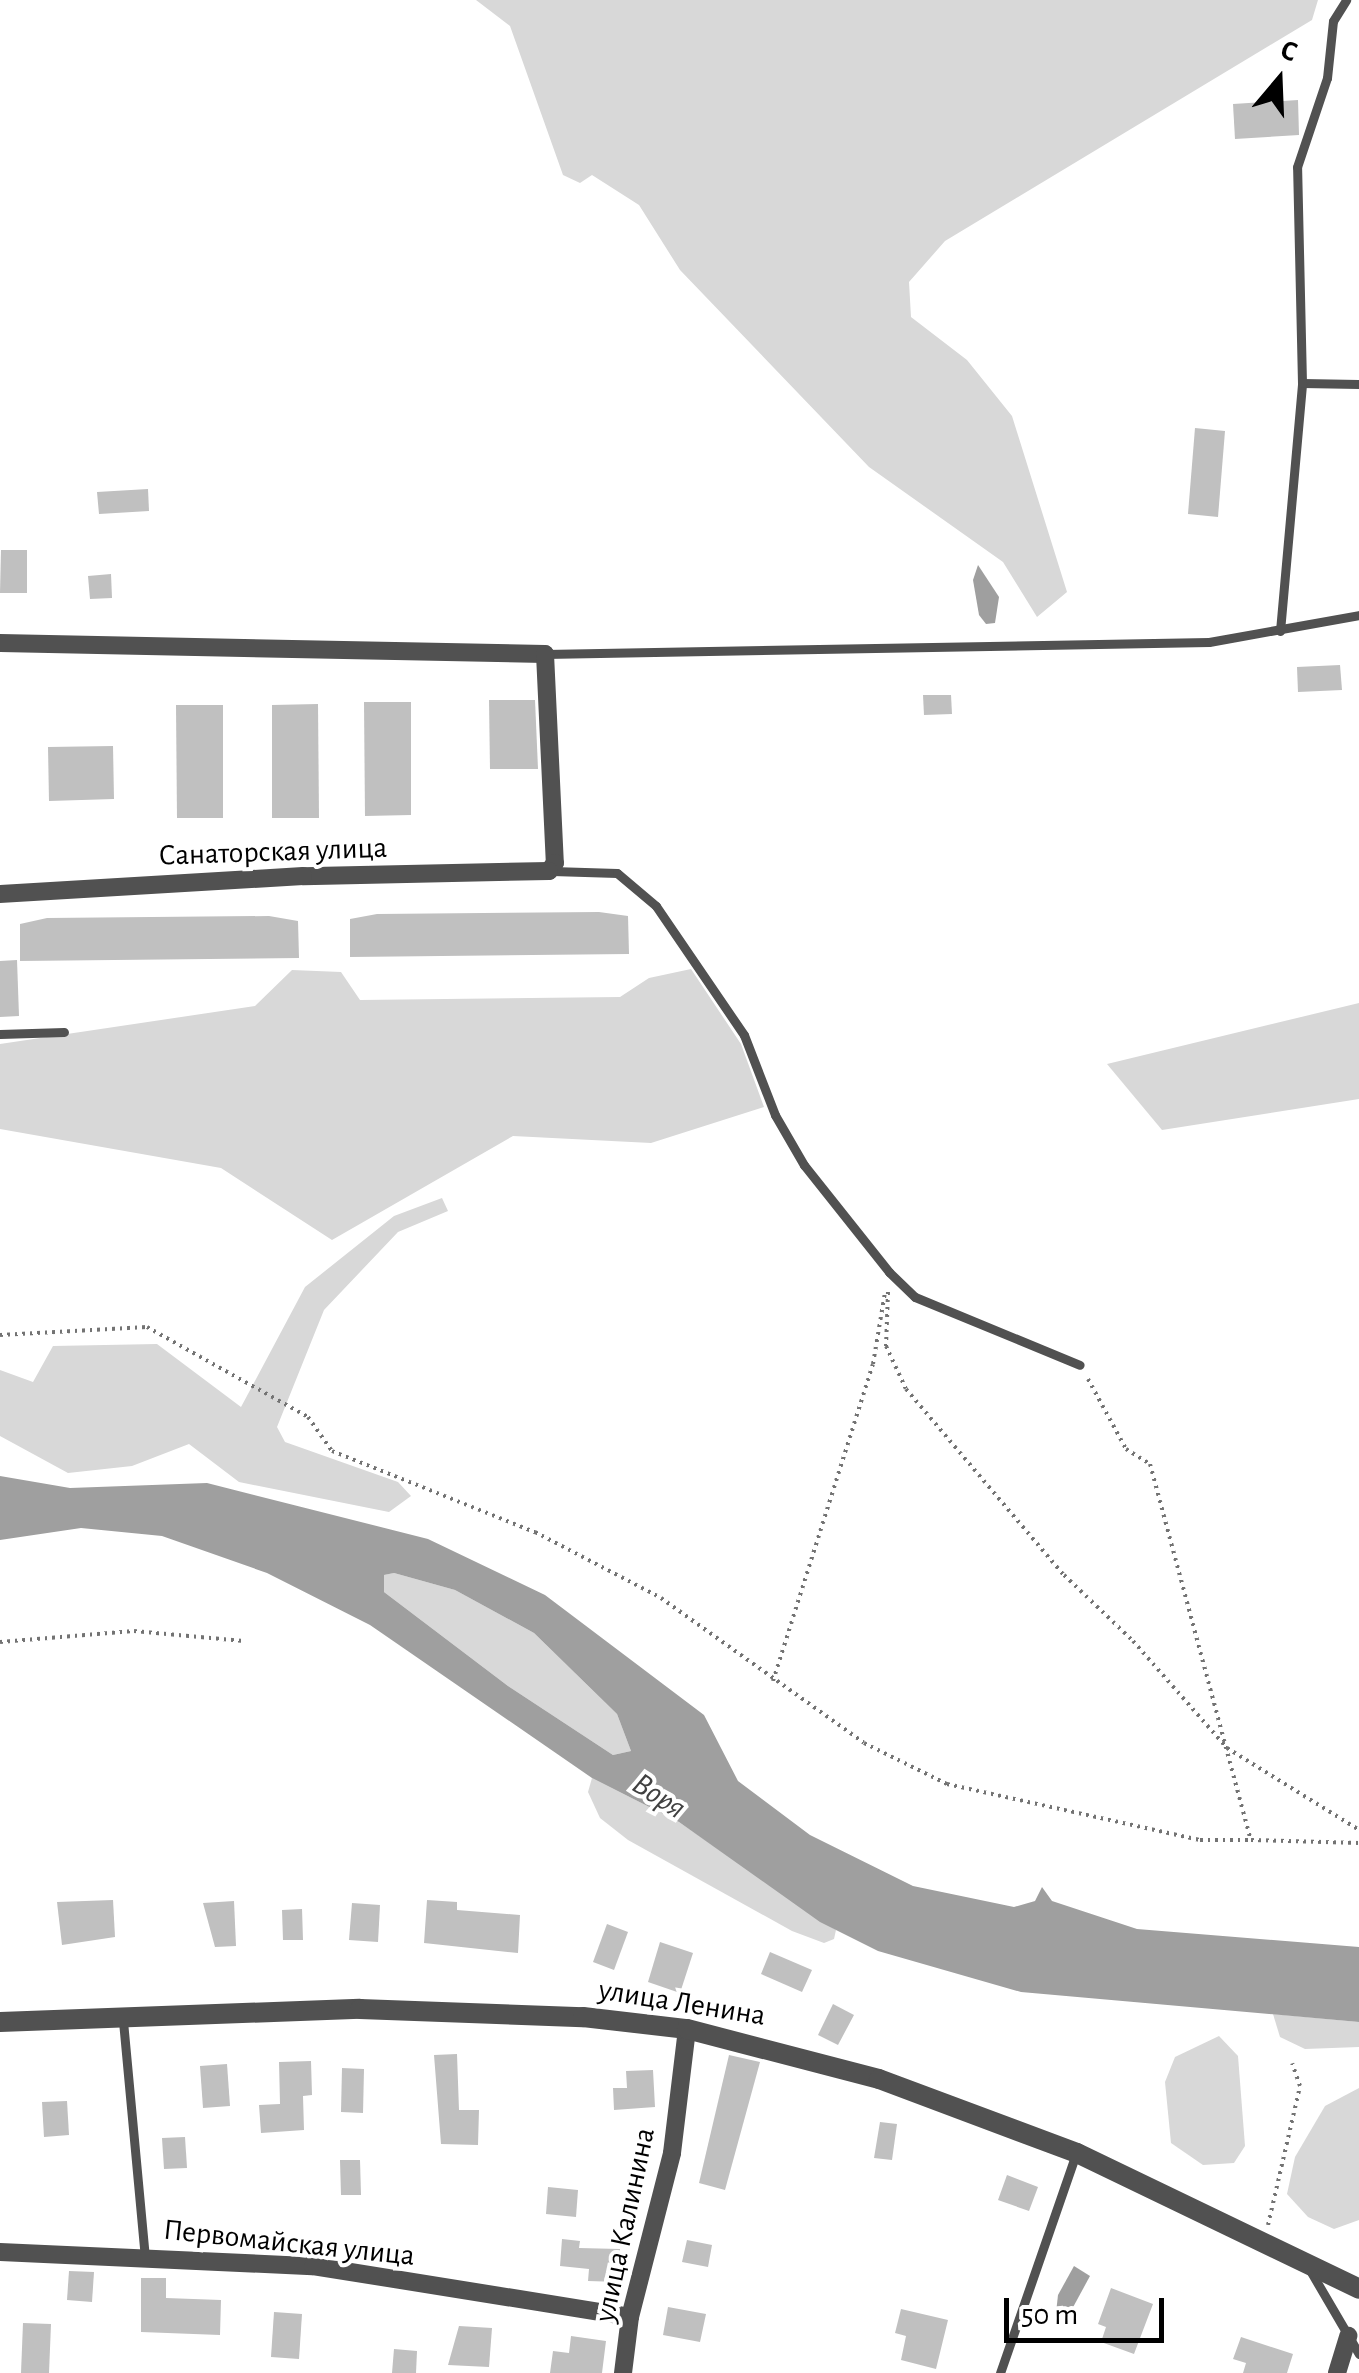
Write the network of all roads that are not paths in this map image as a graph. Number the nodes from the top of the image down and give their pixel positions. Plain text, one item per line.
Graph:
1 (1346, 0) edge
2 (1302, 383) junction
3 (1359, 384) edge
4 (1359, 615) edge
5 (1280, 631) junction
6 (0, 643) edge
7 (544, 654) junction
8 (550, 871) junction
9 (0, 894) edge
10 (64, 1032) dead end
11 (0, 1034) edge
12 (1080, 1364) road end
13 (124, 2020) junction
14 (0, 2022) edge
15 (687, 2029) junction
16 (1077, 2153) junction
17 (0, 2252) edge
18 (145, 2256) junction
19 (1310, 2270) junction
20 (1359, 2288) edge
21 (630, 2317) junction
22 (1348, 2336) junction
23 (1359, 2354) edge
24 (623, 2373) edge
25 (1000, 2373) edge
26 (1337, 2373) edge

1 - 2 lane
2 - 3 lane
2 - 5 lane
4 - 5 lane
5 - 7 lane
6 - 7 street
7 - 8 street
8 - 9 street, Санаторская улица
8 - 12 lane
10 - 11 lane
13 - 14 street, улица Ленина
13 - 15 street, улица Ленина
13 - 18 lane
15 - 16 street, улица Ленина
15 - 21 street, улица Калинина
16 - 19 street, улица Ленина
16 - 25 lane
17 - 18 street, Первомайская улица
18 - 21 street, Первомайская улица
19 - 20 street, улица Ленина
19 - 22 lane
21 - 24 street, улица Калинина
22 - 23 lane
22 - 26 street

